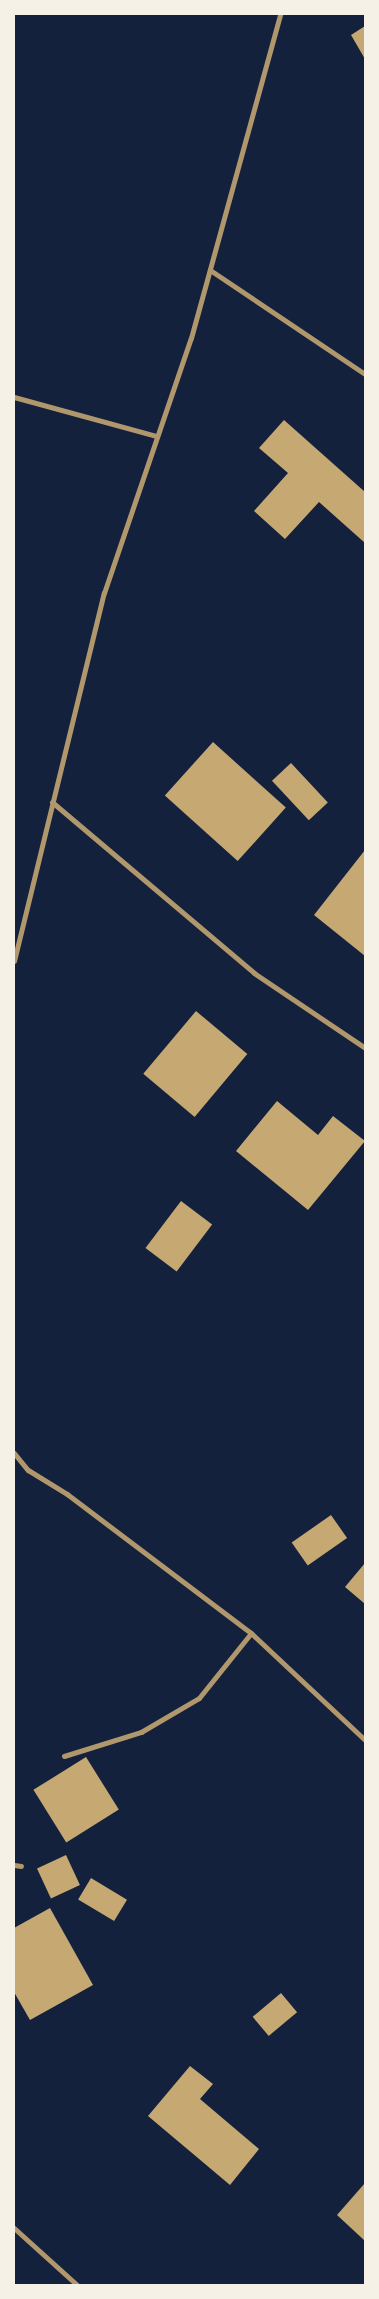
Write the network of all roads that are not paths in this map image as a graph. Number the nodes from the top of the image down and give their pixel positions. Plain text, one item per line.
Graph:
1 (280, 14) edge
2 (210, 270) junction
3 (365, 374) edge
4 (14, 396) edge
5 (157, 436) junction
6 (52, 802) junction
7 (14, 961) edge
8 (365, 1048) edge
9 (14, 1454) edge
10 (251, 1633) junction
11 (365, 1740) edge
12 (64, 1756) dead end
13 (14, 1865) edge
14 (21, 1866) dead end
15 (14, 2228) edge
16 (76, 2285) edge

1 - 2 street
2 - 3 street
2 - 5 street
4 - 5 street
5 - 6 street
6 - 7 street
6 - 8 street
9 - 10 street
10 - 11 street
10 - 12 street
13 - 14 street
15 - 16 street

